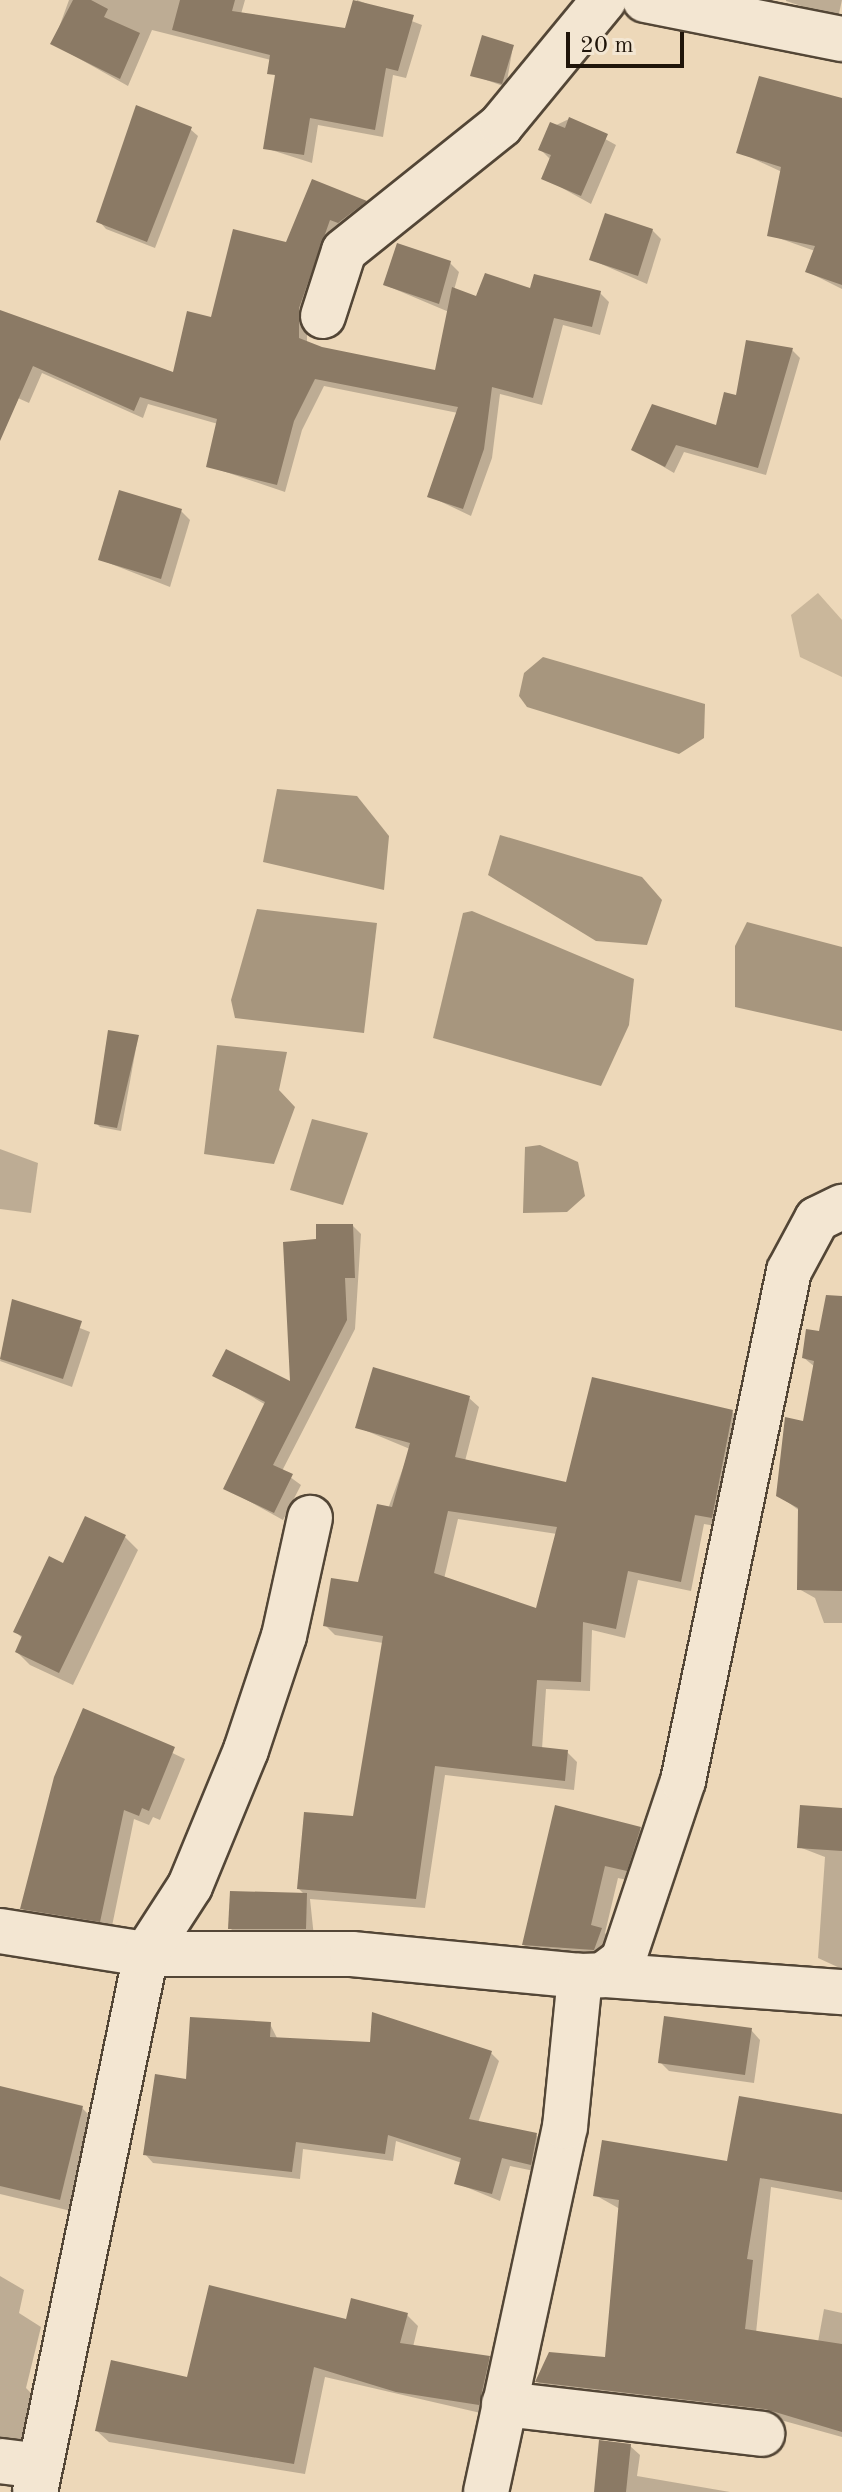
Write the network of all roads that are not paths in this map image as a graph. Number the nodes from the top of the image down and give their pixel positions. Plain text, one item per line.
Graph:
1 (604, 0) edge
2 (645, 0) edge
3 (842, 39) edge
4 (323, 316) dead end
5 (842, 1207) edge
6 (310, 1518) dead end
7 (0, 1931) edge
8 (146, 1954) junction
9 (592, 1976) junction
10 (842, 1992) edge
11 (504, 2404) junction
12 (762, 2434) dead end
13 (24, 2473) edge
14 (486, 2492) edge

1 - 4 street
2 - 3 street
5 - 9 street
6 - 8 street
7 - 8 street
8 - 9 street
8 - 13 street
9 - 10 street
9 - 11 street
11 - 12 street
11 - 14 street

